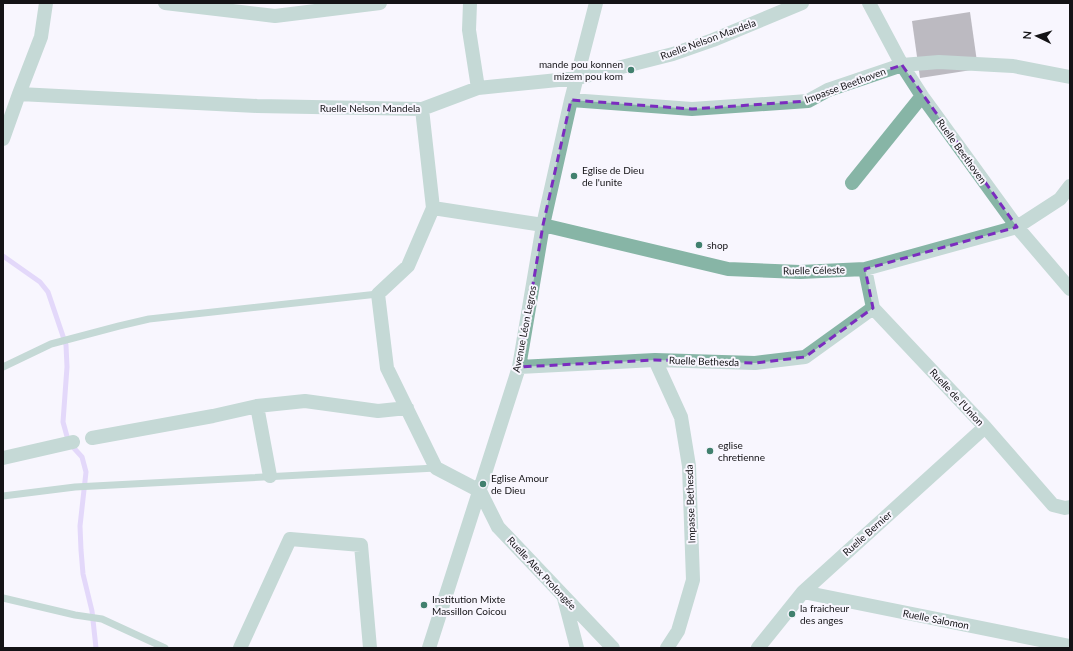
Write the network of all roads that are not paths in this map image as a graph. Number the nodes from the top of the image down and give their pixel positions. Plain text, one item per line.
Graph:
1 (46, 3) edge
2 (165, 3) edge
3 (380, 3) edge
4 (470, 3) edge
5 (596, 3) edge
6 (802, 3) edge
7 (869, 3) edge
8 (902, 64) junction
9 (1070, 77) edge
10 (578, 78) junction
11 (478, 88) junction
12 (19, 94) junction
13 (922, 96) junction
14 (571, 100) junction
15 (422, 109) junction
16 (3, 139) edge
17 (852, 183) dead end
18 (1070, 186) edge
19 (433, 208) junction
20 (543, 225) junction
21 (1017, 227) junction
22 (865, 269) junction
23 (1070, 289) edge
24 (378, 294) junction
25 (873, 308) junction
26 (655, 360) junction
27 (3, 367) edge
28 (518, 367) junction
29 (257, 406) junction
30 (406, 408) junction
31 (985, 426) junction
32 (92, 438) dead end
33 (73, 442) dead end
34 (3, 458) edge
35 (436, 468) junction
36 (270, 476) junction
37 (480, 491) junction
38 (3, 496) edge
39 (1070, 507) edge
40 (802, 592) junction
41 (564, 597) junction
42 (3, 598) edge
43 (1070, 646) edge
44 (165, 648) edge
45 (240, 648) edge
46 (370, 648) edge
47 (429, 648) edge
48 (577, 648) edge
49 (613, 648) edge
50 (667, 648) edge
51 (758, 648) edge

1 - 12 street
2 - 3 street
4 - 11 street
5 - 10 street, Avenue Léon Legros
6 - 10 street, Ruelle Nelson Mandela
7 - 8 street, Ruelle Beethoven
8 - 9 street, Impasse Beethoven
8 - 13 street, Ruelle Beethoven
8 - 14 street, Impasse Beethoven
10 - 11 street, Ruelle Nelson Mandela
10 - 14 street, Avenue Léon Legros
11 - 15 street, Ruelle Nelson Mandela
12 - 15 street, Ruelle Nelson Mandela
12 - 16 street
13 - 17 street
13 - 21 street, Ruelle Beethoven
14 - 20 street, Avenue Léon Legros
15 - 19 street
18 - 21 street, Ruelle Céleste
19 - 20 street, Ruelle Céleste
19 - 24 street
20 - 22 street, Ruelle Céleste
20 - 28 street, Avenue Léon Legros
21 - 22 street, Ruelle Céleste
21 - 23 street, Ruelle Beethoven
22 - 25 street
24 - 27 lane
24 - 30 street
25 - 26 street, Ruelle Bethesda
25 - 31 street, Ruelle de l'Union
26 - 28 street, Ruelle Bethesda
26 - 50 street, Impasse Bethesda
28 - 37 street, Avenue Léon Legros
29 - 30 street
29 - 32 street
29 - 36 street
30 - 35 street
31 - 39 street, Ruelle de l'Union
31 - 40 street, Ruelle Bernier
33 - 34 street
35 - 36 lane
35 - 37 street
36 - 38 lane
37 - 41 street, Ruelle Alex Prolongée
37 - 47 street, Avenue Léon Legros
40 - 43 street, Ruelle Salomon
40 - 51 street, Ruelle Bernier
41 - 48 street
41 - 49 street, Ruelle Alex Prolongée
42 - 44 lane
45 - 46 street

